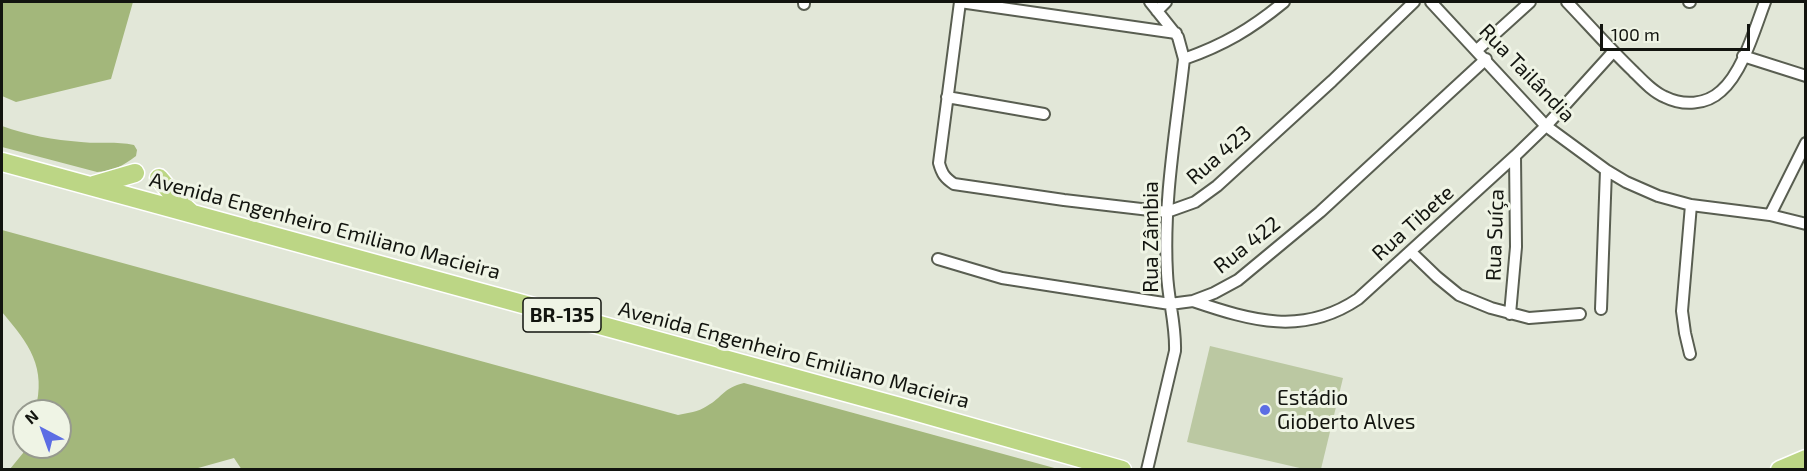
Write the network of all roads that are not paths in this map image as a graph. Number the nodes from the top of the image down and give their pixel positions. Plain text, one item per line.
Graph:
1 (960, 2) edge
2 (1166, 2) edge
3 (1284, 2) edge
4 (1414, 2) edge
5 (1431, 2) edge
6 (1530, 2) edge
7 (1567, 2) edge
8 (1765, 2) edge
9 (1153, 6) edge
10 (1176, 33) junction
11 (1477, 50) junction
12 (1613, 52) junction
13 (1743, 56) junction
14 (1184, 59) junction
15 (1486, 59) junction
16 (1806, 76) edge
17 (947, 97) junction
18 (1044, 114) dead end
19 (1546, 126) junction
20 (1806, 143) edge
21 (1515, 156) junction
22 (2, 162) edge
23 (1606, 170) junction
24 (135, 173) dead end
25 (159, 178) dead end
26 (90, 186) junction
27 (1691, 205) junction
28 (1167, 212) junction
29 (192, 214) junction
30 (1770, 215) junction
31 (1806, 224) edge
32 (1411, 252) junction
33 (938, 259) dead end
34 (1193, 301) junction
35 (1170, 304) junction
36 (1601, 309) dead end
37 (1510, 314) junction
38 (1580, 314) dead end
39 (1690, 354) dead end
40 (1806, 459) edge
41 (1122, 470) edge
42 (1147, 470) edge
43 (1780, 470) edge

1 - 10 street
1 - 17 street
2 - 9 street, Rua Zâmbia
3 - 14 street
4 - 28 street, Rua 423
5 - 11 street, Rua Tailândia
6 - 11 street
7 - 12 street
8 - 13 street
9 - 10 street, Rua Zâmbia
10 - 14 street, Rua Zâmbia
11 - 15 street, Rua Tailândia
12 - 13 street
12 - 19 street, Rua Tibete
13 - 16 street
14 - 28 street, Rua Zâmbia
15 - 19 street, Rua Tailândia
15 - 34 street, Rua 422
17 - 18 street
17 - 28 street, Rua 423
19 - 21 street, Rua Tibete
19 - 23 street, Rua Tailândia
20 - 30 street
21 - 32 street, Rua Tibete
21 - 37 street, Rua Suíça
22 - 26 highway, Avenida Engenheiro Emiliano Macieira / BR-135
23 - 27 street, Rua Tailândia
23 - 36 street
24 - 26 highway
25 - 29 highway
26 - 29 highway, Avenida Engenheiro Emiliano Macieira / BR-135
27 - 30 street, Rua Tailândia
27 - 39 street
28 - 35 street, Rua Zâmbia
29 - 41 highway, Avenida Engenheiro Emiliano Macieira / BR-135
30 - 31 street, Rua Tailândia
32 - 34 street, Rua Tibete
32 - 37 street
33 - 35 street, Rua 422
34 - 35 street, Rua 422
35 - 42 street, Rua Zâmbia
37 - 38 street
40 - 43 highway

